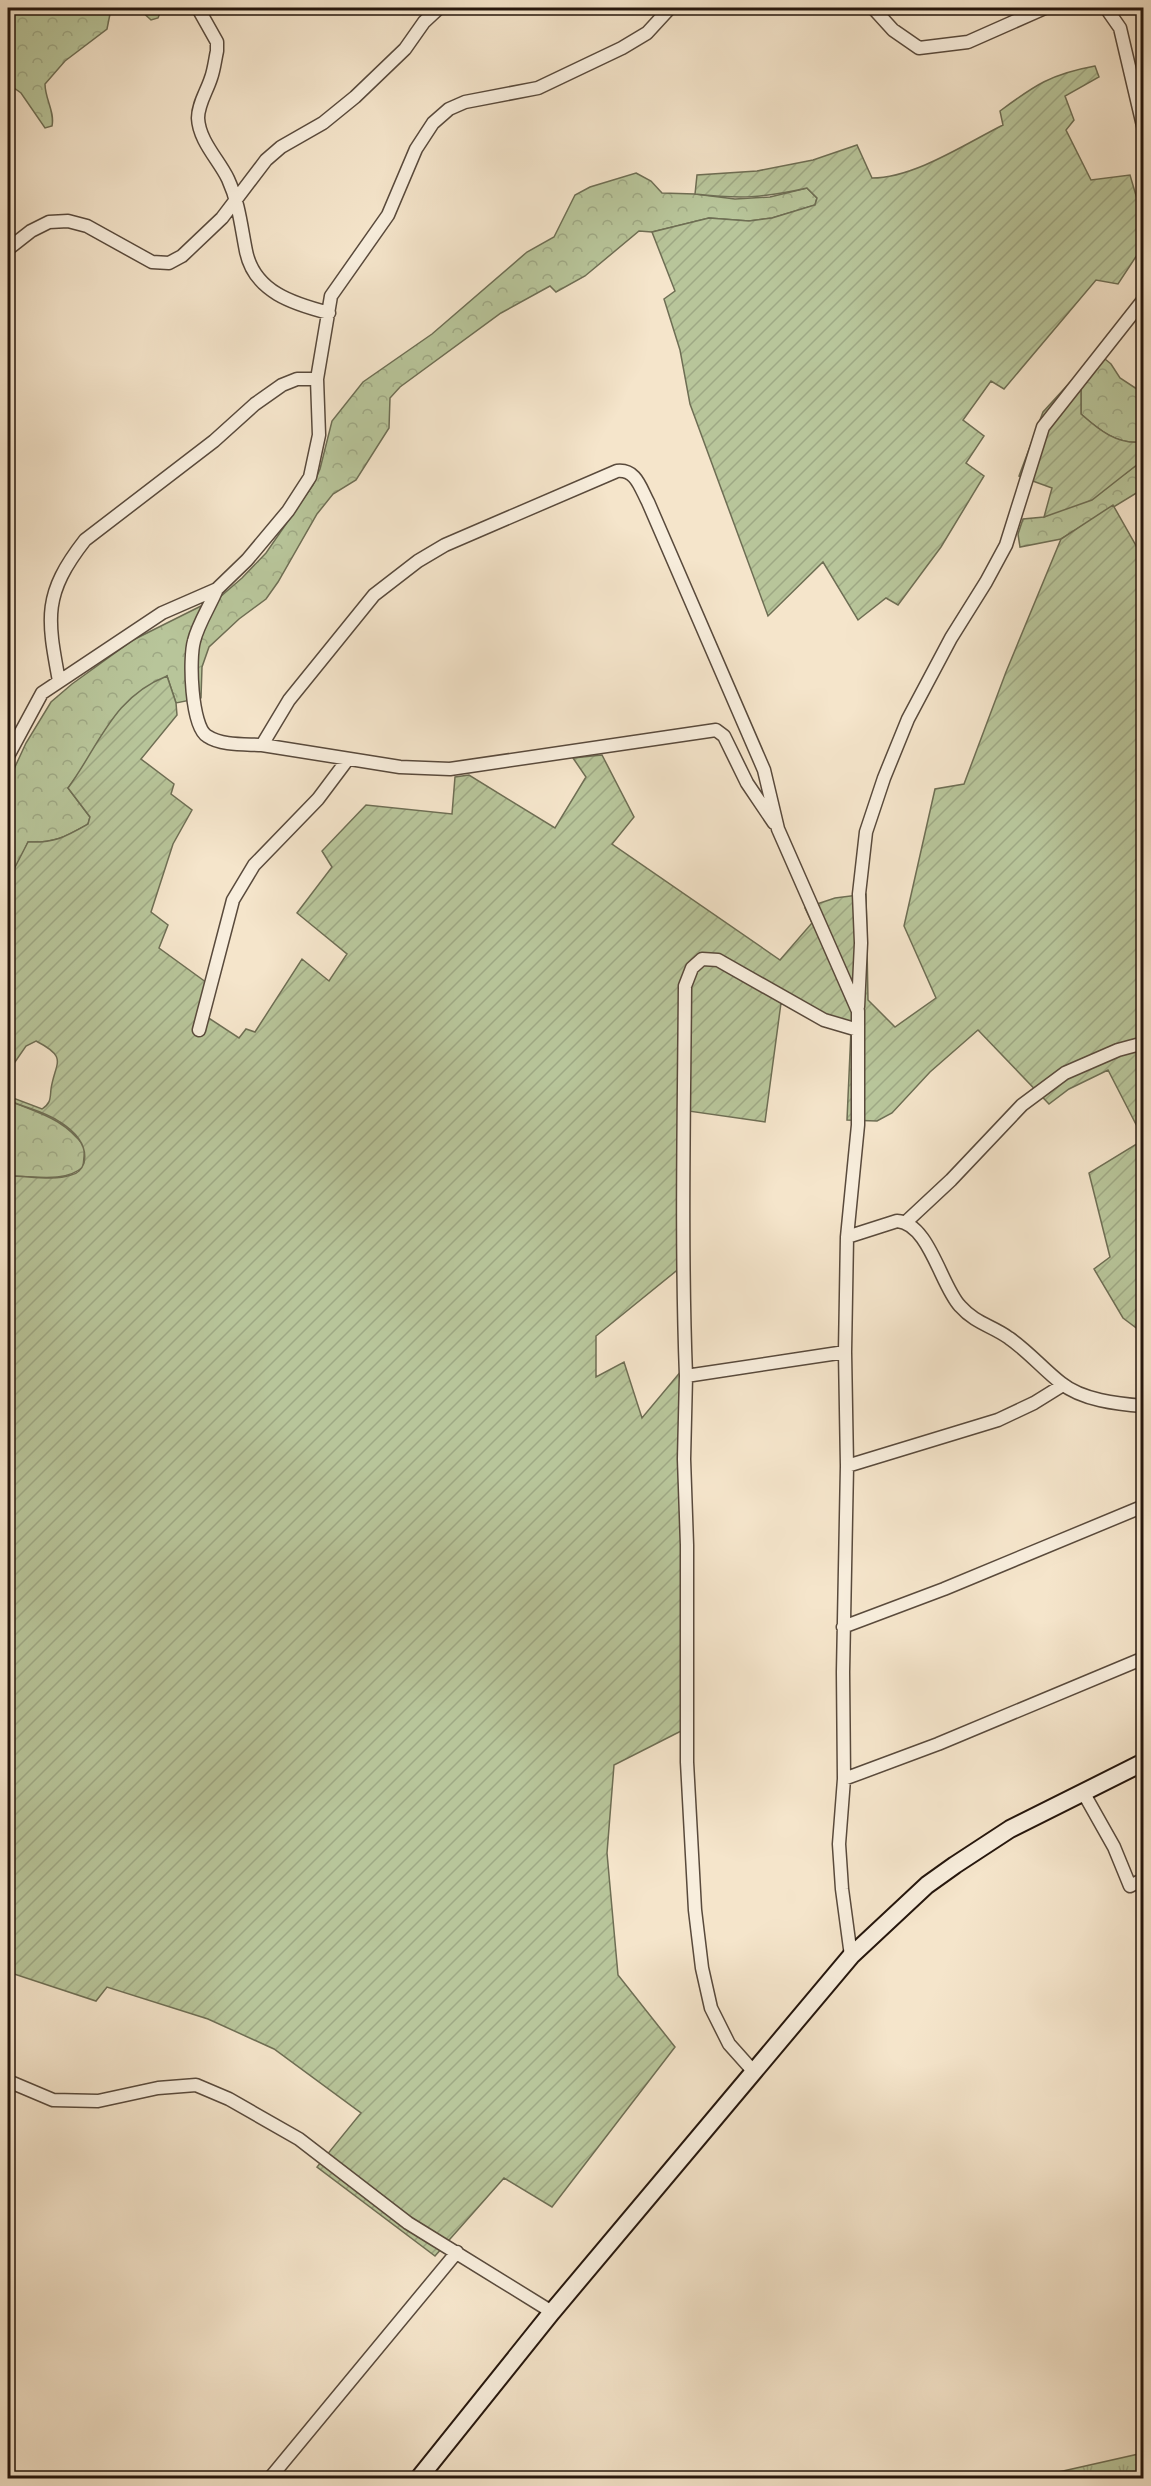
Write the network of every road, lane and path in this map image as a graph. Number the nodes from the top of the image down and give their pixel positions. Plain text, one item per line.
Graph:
1 (439, 8) edge
2 (670, 8) edge
3 (873, 8) edge
4 (1045, 8) edge
5 (1106, 8) edge
6 (199, 10) dead end
7 (1143, 129) edge
8 (236, 199) junction
9 (8, 249) edge
10 (1143, 299) edge
11 (328, 313) junction
12 (316, 379) junction
13 (217, 589) junction
14 (59, 681) junction
15 (262, 745) junction
16 (8, 756) edge
17 (348, 759) junction
18 (778, 829) junction
19 (858, 1011) junction
20 (199, 1030) dead end
21 (858, 1030) junction
22 (1143, 1043) edge
23 (906, 1222) junction
24 (847, 1237) junction
25 (845, 1352) junction
26 (686, 1376) junction
27 (1063, 1385) junction
28 (1143, 1406) edge
29 (847, 1466) junction
30 (1143, 1506) edge
31 (843, 1627) junction
32 (1143, 1658) edge
33 (1143, 1762) edge
34 (844, 1779) junction
35 (1083, 1792) junction
36 (1143, 1879) edge
37 (851, 1956) junction
38 (754, 2072) junction
39 (8, 2081) edge
40 (457, 2252) junction
41 (552, 2312) junction
42 (270, 2478) edge
43 (419, 2478) edge

1 - 8 street
2 - 11 street
3 - 4 street
5 - 7 street
6 - 8 street
8 - 9 street
8 - 11 street
10 - 19 street
11 - 12 street
12 - 13 street
12 - 14 street
13 - 14 street
13 - 15 street
14 - 16 street
15 - 17 street
15 - 18 street
17 - 18 street
17 - 20 street
18 - 19 street
19 - 21 street
21 - 24 street
21 - 26 street
22 - 23 street
23 - 24 street
23 - 27 street
24 - 25 street
25 - 26 street
25 - 29 street
26 - 38 street
27 - 28 street
27 - 29 street
29 - 31 street
30 - 31 street
31 - 34 street
32 - 34 street
33 - 35 main road
34 - 37 street
35 - 36 street
35 - 37 main road
37 - 38 main road
38 - 41 main road
39 - 40 street
40 - 41 street
40 - 42 street
41 - 43 main road

